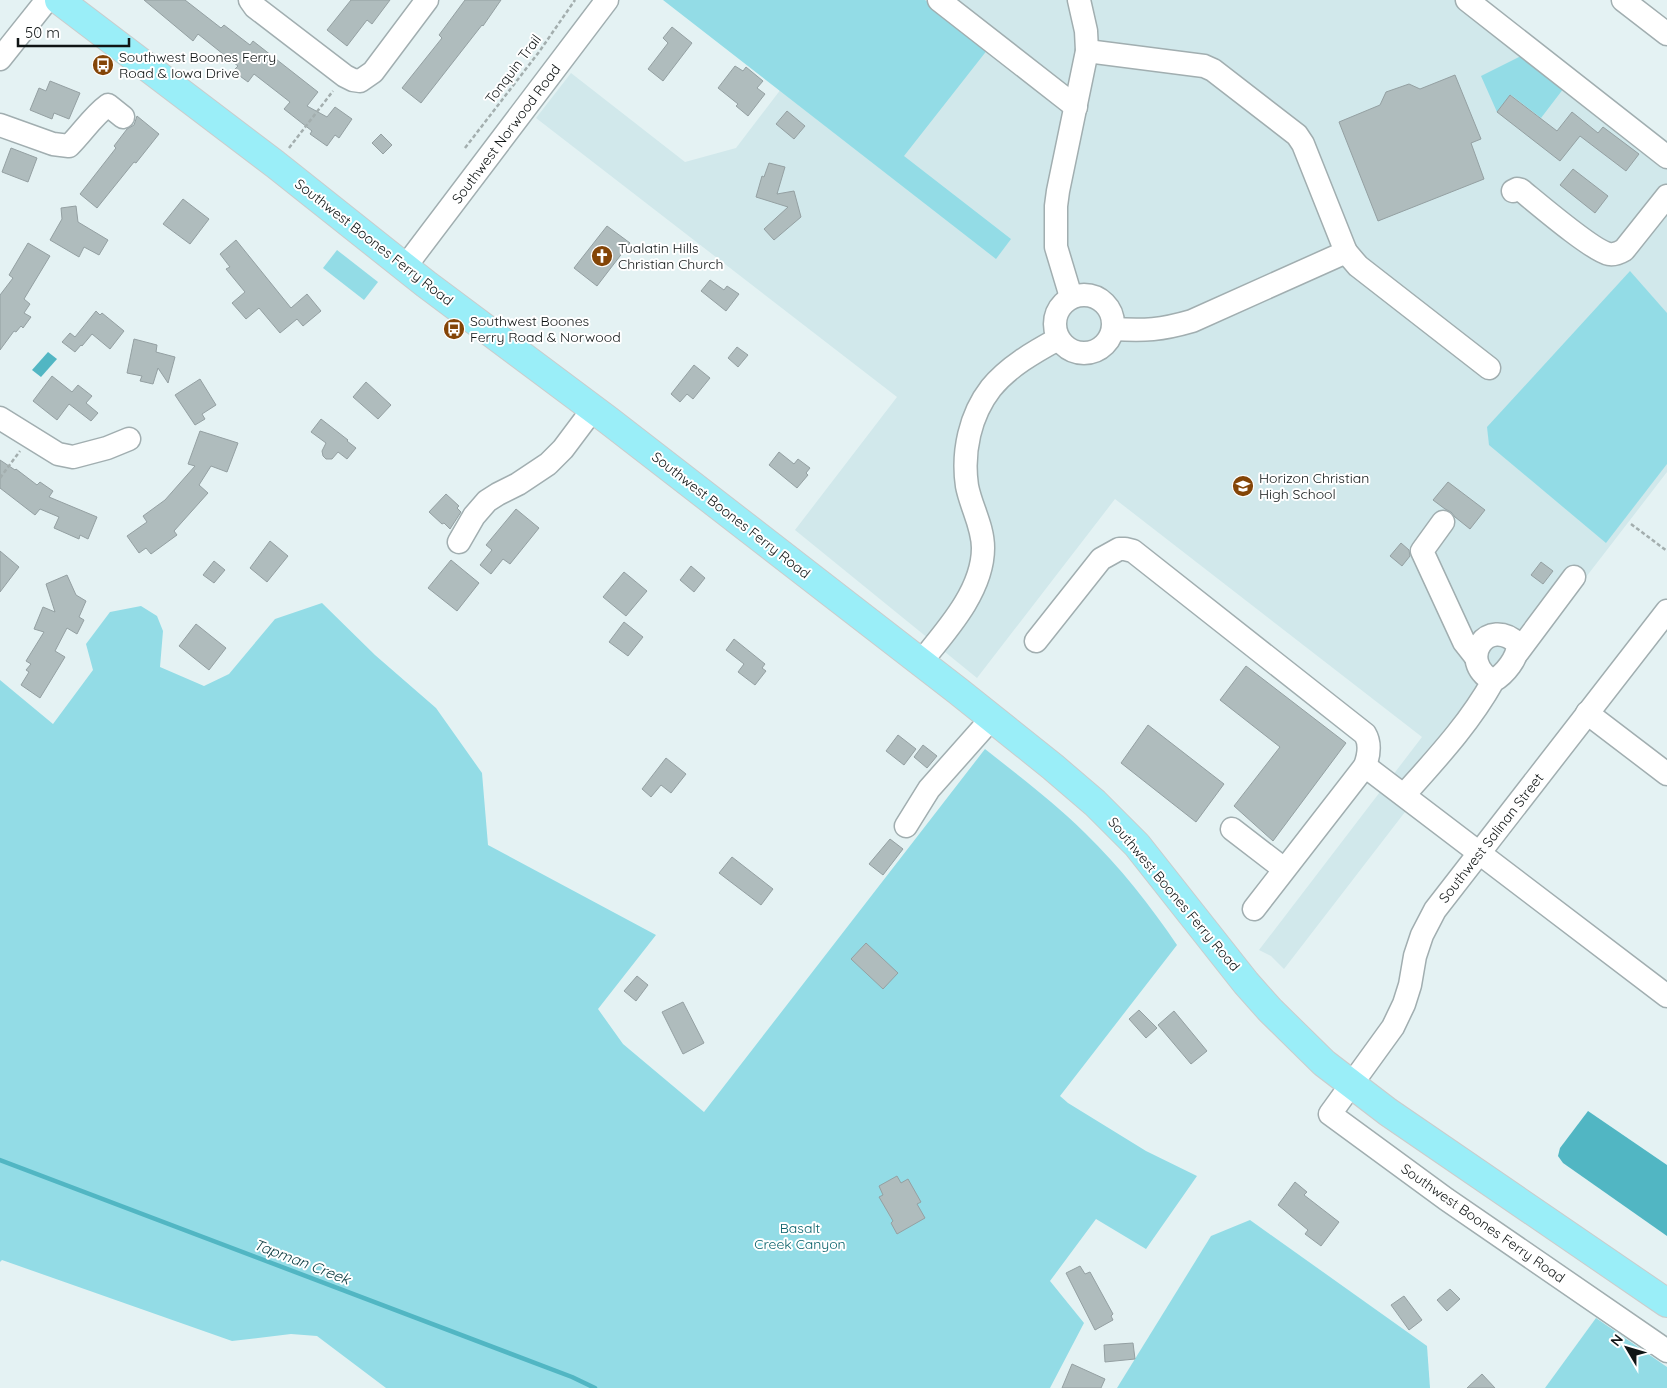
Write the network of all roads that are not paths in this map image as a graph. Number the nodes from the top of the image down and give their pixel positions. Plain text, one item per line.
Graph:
1 (47, 0) edge
2 (59, 0) edge
3 (250, 0) edge
4 (427, 0) edge
5 (607, 0) edge
6 (939, 0) edge
7 (1079, 0) edge
8 (1467, 0) edge
9 (1636, 4) edge
10 (1667, 34) edge
11 (1087, 51) junction
12 (0, 59) edge
13 (1076, 107) junction
14 (123, 116) dead end
15 (0, 125) edge
16 (1667, 157) edge
17 (1513, 192) dead end
18 (1667, 196) edge
19 (1346, 252) junction
20 (405, 267) junction
21 (1071, 297) junction
22 (1113, 329) junction
23 (1058, 339) junction
24 (1489, 368) dead end
25 (593, 409) junction
26 (0, 418) edge
27 (129, 439) dead end
28 (1443, 522) dead end
29 (459, 542) dead end
30 (1574, 577) dead end
31 (1667, 611) edge
32 (1036, 641) dead end
33 (1518, 652) junction
34 (1475, 656) junction
35 (920, 663) junction
36 (1493, 681) junction
37 (1587, 713) junction
38 (992, 718) junction
39 (1365, 766) junction
40 (1667, 774) edge
41 (1404, 795) junction
42 (906, 826) dead end
43 (1232, 829) dead end
44 (1479, 852) junction
45 (1284, 870) junction
46 (1254, 909) dead end
47 (1667, 996) edge
48 (1352, 1085) junction
49 (1667, 1303) edge
50 (1667, 1351) edge

1 - 12 street
2 - 20 main road, Southwest Boones Ferry Road
3 - 4 street
5 - 20 street, Southwest Norwood Road
6 - 13 street
7 - 11 street
8 - 16 street
9 - 10 street
11 - 13 street
11 - 19 street
13 - 21 street
14 - 15 street
17 - 18 street
19 - 22 street
19 - 24 street
20 - 25 main road, Southwest Boones Ferry Road
21 - 22 street
21 - 23 street
22 - 23 street
23 - 35 street
25 - 29 street
25 - 35 main road, Southwest Boones Ferry Road
26 - 27 street
28 - 34 street
30 - 33 street
31 - 37 street, Southwest Salinan Street
32 - 39 street
33 - 34 street
33 - 36 street
34 - 36 street
35 - 38 main road, Southwest Boones Ferry Road
36 - 41 street
37 - 40 street
37 - 44 street, Southwest Salinan Street
38 - 42 street
38 - 48 main road, Southwest Boones Ferry Road
39 - 41 street
39 - 45 street
41 - 44 street
43 - 45 street
44 - 47 street
44 - 48 street, Southwest Salinan Street
45 - 46 street
48 - 49 main road, Southwest Boones Ferry Road
48 - 50 street, Southwest Boones Ferry Road

